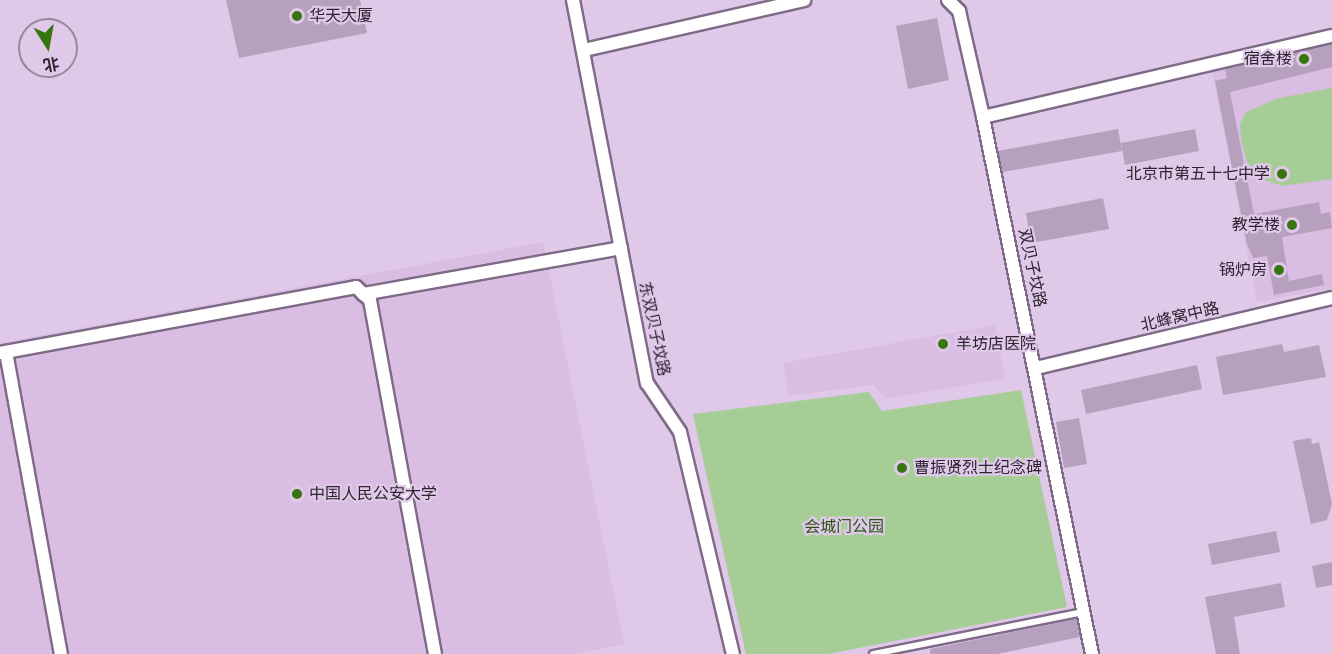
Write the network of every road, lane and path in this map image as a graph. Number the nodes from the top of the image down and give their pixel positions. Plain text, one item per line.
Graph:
1 (573, 0) edge
2 (804, 0) edge
3 (948, 0) edge
4 (1332, 36) edge
5 (584, 50) junction
6 (983, 117) junction
7 (621, 248) junction
8 (363, 294) junction
9 (1332, 298) edge
10 (3, 352) edge
11 (1036, 368) junction
12 (1083, 612) junction
13 (61, 654) edge
14 (435, 654) edge
15 (733, 654) edge
16 (873, 654) edge
17 (1092, 654) edge

1 - 5 street, 东双贝子坟路
2 - 5 street
3 - 6 street, 双贝子坟路
4 - 6 street
5 - 7 street, 东双贝子坟路
6 - 11 street, 双贝子坟路
7 - 8 street
7 - 15 street, 东双贝子坟路
8 - 10 street
8 - 14 street
9 - 11 street, 北蜂窝中路
10 - 13 street
11 - 12 street, 双贝子坟路
12 - 16 lane
12 - 17 street, 双贝子坟路

